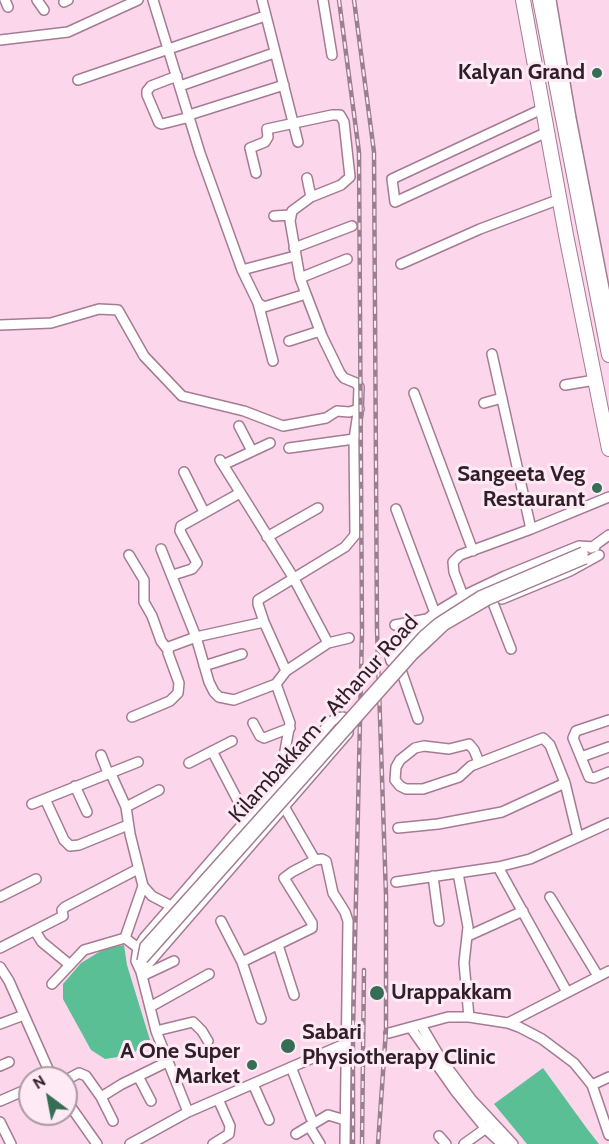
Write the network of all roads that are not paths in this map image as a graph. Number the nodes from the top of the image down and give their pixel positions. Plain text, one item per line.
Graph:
1 (38, 0) edge
2 (138, 0) edge
3 (153, 0) edge
4 (262, 0) edge
5 (323, 0) edge
6 (516, 0) edge
7 (540, 0) edge
8 (551, 0) edge
9 (122, 3) edge
10 (524, 6) edge
11 (44, 10) dead end
12 (265, 16) junction
13 (0, 40) edge
14 (169, 48) junction
15 (274, 53) junction
16 (332, 55) dead end
17 (177, 76) junction
18 (78, 80) dead end
19 (284, 85) junction
20 (180, 86) junction
21 (542, 109) junction
22 (189, 116) junction
23 (293, 123) junction
24 (547, 132) junction
25 (298, 142) dead end
26 (256, 173) dead end
27 (307, 178) dead end
28 (310, 197) junction
29 (560, 199) junction
30 (290, 215) junction
31 (274, 216) dead end
32 (352, 226) dead end
33 (295, 252) junction
34 (347, 259) dead end
35 (401, 264) dead end
36 (242, 270) junction
37 (300, 278) junction
38 (306, 294) junction
39 (258, 303) junction
40 (609, 314) edge
41 (0, 325) edge
42 (320, 332) junction
43 (289, 341) dead end
44 (492, 354) dead end
45 (609, 356) edge
46 (273, 361) dead end
47 (595, 380) junction
48 (565, 385) dead end
49 (414, 393) dead end
50 (502, 398) junction
51 (484, 403) dead end
52 (359, 409) junction
53 (239, 426) dead end
54 (354, 439) junction
55 (270, 443) dead end
56 (289, 448) dead end
57 (609, 449) edge
58 (252, 451) junction
59 (184, 472) dead end
60 (240, 493) junction
61 (609, 497) edge
62 (318, 508) dead end
63 (396, 509) dead end
64 (204, 512) junction
65 (531, 529) junction
66 (609, 535) edge
67 (267, 537) junction
68 (161, 549) dead end
69 (473, 551) junction
70 (601, 552) edge
71 (129, 555) dead end
72 (173, 575) junction
73 (293, 577) junction
74 (463, 596) junction
75 (493, 603) junction
76 (431, 616) junction
77 (264, 622) junction
78 (395, 625) dead end
79 (196, 637) junction
80 (349, 638) dead end
81 (328, 643) junction
82 (511, 649) dead end
83 (168, 650) junction
84 (242, 654) dead end
85 (204, 666) junction
86 (401, 670) junction
87 (286, 671) junction
88 (276, 684) junction
89 (132, 717) dead end
90 (418, 719) dead end
91 (609, 720) edge
92 (253, 723) dead end
93 (290, 728) junction
94 (232, 741) dead end
95 (609, 747) edge
96 (212, 751) junction
97 (101, 755) dead end
98 (581, 757) junction
99 (138, 762) dead end
100 (479, 762) junction
101 (189, 763) dead end
102 (609, 772) edge
103 (110, 774) junction
104 (565, 783) junction
105 (279, 784) junction
106 (75, 786) junction
107 (159, 790) dead end
108 (45, 799) junction
109 (32, 804) dead end
110 (126, 807) junction
111 (283, 807) junction
112 (87, 812) dead end
113 (248, 820) junction
114 (609, 823) edge
115 (128, 825) junction
116 (398, 828) dead end
117 (578, 837) junction
118 (315, 860) junction
119 (498, 867) junction
120 (138, 869) junction
121 (458, 873) junction
122 (433, 876) junction
123 (36, 879) dead end
124 (396, 882) dead end
125 (143, 886) junction
126 (0, 897) edge
127 (550, 897) dead end
128 (171, 906) junction
129 (524, 911) junction
130 (221, 921) dead end
131 (439, 921) dead end
132 (34, 931) junction
133 (468, 936) junction
134 (125, 938) junction
135 (278, 945) junction
136 (0, 948) edge
137 (138, 948) junction
138 (174, 961) dead end
139 (242, 962) junction
140 (70, 965) junction
141 (0, 968) edge
142 (609, 971) edge
143 (142, 974) junction
144 (209, 974) dead end
145 (598, 976) junction
146 (4, 983) edge
147 (52, 984) dead end
148 (567, 992) junction
149 (294, 995) dead end
150 (150, 1007) junction
151 (24, 1015) junction
152 (469, 1017) junction
153 (261, 1019) dead end
154 (508, 1023) junction
155 (0, 1024) edge
156 (421, 1025) junction
157 (411, 1028) junction
158 (156, 1030) junction
159 (389, 1033) dead end
160 (208, 1041) dead end
161 (347, 1042) junction
162 (167, 1062) junction
163 (47, 1066) edge
164 (291, 1067) junction
165 (78, 1074) edge
166 (138, 1076) junction
167 (609, 1077) edge
168 (253, 1084) junction
169 (592, 1085) junction
170 (18, 1093) edge
171 (101, 1097) junction
172 (218, 1099) junction
173 (0, 1101) edge
174 (151, 1101) dead end
175 (189, 1112) junction
176 (78, 1117) edge
177 (269, 1120) dead end
178 (345, 1120) junction
179 (113, 1121) dead end
180 (0, 1122) edge
181 (310, 1122) junction
182 (489, 1126) junction
183 (296, 1134) dead end
184 (609, 1134) edge
185 (440, 1136) dead end
186 (5, 1140) edge
187 (345, 1141) edge
188 (97, 1144) edge
189 (130, 1144) edge
190 (213, 1144) edge
191 (320, 1144) edge
192 (334, 1144) edge
193 (446, 1144) edge
194 (464, 1144) edge
195 (502, 1144) edge
196 (513, 1144) edge

1 - 11 street
2 - 9 street
3 - 14 street
4 - 12 street
5 - 16 street
6 - 10 street
7 - 45 highway
8 - 40 street
9 - 13 street
10 - 21 highway
12 - 14 street
12 - 15 street
14 - 17 street
14 - 18 street
15 - 19 street
15 - 20 street
17 - 20 street
17 - 22 street
19 - 22 street
19 - 23 street
20 - 22 street
21 - 24 highway
21 - 24 street
22 - 36 street
23 - 25 street
23 - 26 street
23 - 28 street
24 - 29 highway
27 - 28 street
28 - 30 street
29 - 35 street
29 - 47 highway
30 - 31 street
30 - 33 street
32 - 33 street
33 - 36 street
33 - 37 street
34 - 37 street
36 - 39 street
37 - 38 street
38 - 39 street
38 - 42 street
39 - 46 street
41 - 52 street
42 - 43 street
42 - 52 street
44 - 50 street
47 - 48 street
47 - 57 highway
49 - 69 street
50 - 51 street
50 - 65 street
52 - 54 street
53 - 58 street
54 - 56 street
54 - 73 street
55 - 58 street
58 - 60 street
59 - 64 street
60 - 64 street
60 - 67 street
61 - 65 street
62 - 67 street
63 - 76 street
64 - 72 street
65 - 69 street
66 - 70 street, Kilambakkam - Athanur Road
67 - 73 street
68 - 72 street
69 - 74 street
70 - 74 street
70 - 75 street
70 - 143 street, Kilambakkam - Athanur Road, bridge
71 - 83 street
72 - 79 street
73 - 77 street
73 - 81 street
74 - 76 street
75 - 82 street
75 - 86 street
76 - 78 street
76 - 86 street
77 - 79 street
77 - 87 street
79 - 83 street
79 - 85 street
80 - 81 street
81 - 87 street
83 - 89 street
84 - 85 street
85 - 88 street
86 - 90 street
87 - 88 street
88 - 93 street
91 - 98 street
92 - 93 street
93 - 105 street
94 - 96 street
95 - 98 street
96 - 101 street
96 - 113 street
97 - 103 street
98 - 102 street
99 - 103 street
100 - 100 street
100 - 104 street
103 - 106 street
103 - 110 street
104 - 116 street
104 - 117 street
105 - 111 street
105 - 111 street
105 - 113 street
106 - 108 street
106 - 112 street
107 - 110 street
108 - 109 street
108 - 115 street
110 - 115 street
111 - 118 street
111 - 143 street
113 - 128 street
114 - 117 street
115 - 120 street
117 - 119 street
118 - 135 street
118 - 161 street
119 - 121 street
119 - 129 street
120 - 125 street
120 - 132 street
121 - 122 street
121 - 133 street
122 - 124 street
122 - 131 street
123 - 126 street
125 - 128 street
125 - 134 street
127 - 145 street
128 - 137 street
129 - 133 street
129 - 148 street
130 - 139 street
132 - 136 street
132 - 140 street
133 - 152 street
134 - 137 street
134 - 140 street
135 - 139 street
135 - 149 street
137 - 143 street
138 - 143 street
139 - 153 street
140 - 147 street
141 - 146 street
142 - 145 street
143 - 150 street, Kilambakkam - Athanur Road
144 - 150 street
145 - 148 street
146 - 151 street
148 - 154 street
150 - 158 street, Kilambakkam - Athanur Road
151 - 155 street
151 - 163 street
152 - 154 street
152 - 156 street
154 - 169 street
156 - 157 street
156 - 182 street
157 - 159 street
157 - 182 street
158 - 160 street
158 - 162 street, Kilambakkam - Athanur Road
161 - 164 street
161 - 178 street
162 - 166 street
162 - 175 street, Kilambakkam - Athanur Road
164 - 168 street
164 - 181 street
165 - 171 street
166 - 171 street
166 - 174 street
167 - 169 street
168 - 172 street
168 - 177 street
169 - 184 street
170 - 173 street
171 - 179 street
172 - 175 street
172 - 190 street
175 - 189 street
176 - 188 street
178 - 181 street
178 - 187 street
180 - 186 street
181 - 183 street
181 - 191 street
182 - 194 street
182 - 195 street
182 - 196 street
185 - 193 street
187 - 192 street

